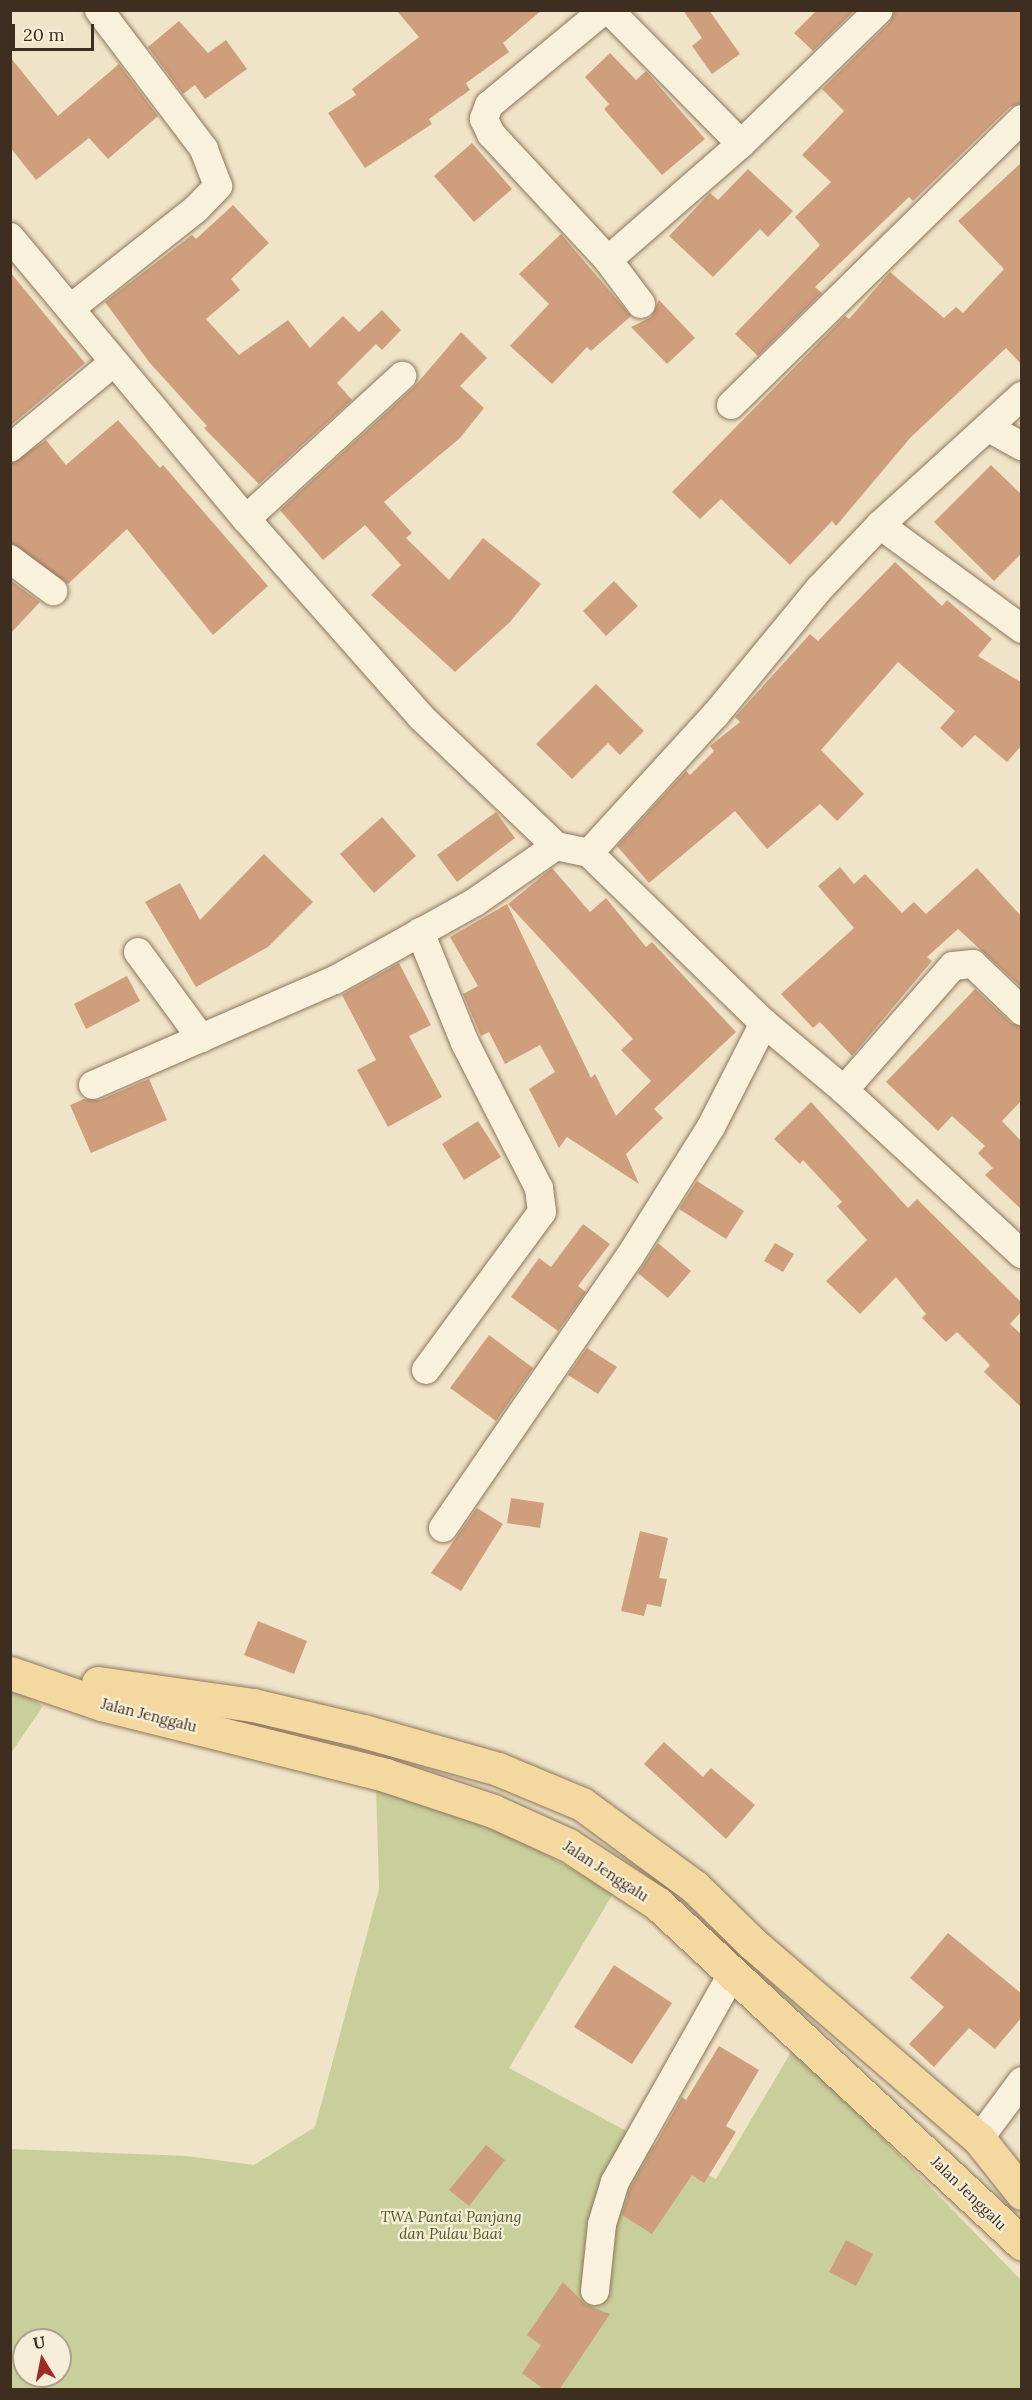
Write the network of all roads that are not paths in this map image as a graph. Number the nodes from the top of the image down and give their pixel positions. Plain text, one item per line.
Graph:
1 (99, 10) edge
2 (606, 10) edge
3 (879, 10) edge
4 (1022, 119) edge
5 (741, 144) junction
6 (10, 237) edge
7 (608, 260) junction
8 (641, 304) dead end
9 (71, 308) junction
10 (114, 362) junction
11 (402, 376) dead end
12 (1022, 396) edge
13 (731, 405) dead end
14 (989, 428) junction
15 (1022, 446) edge
16 (10, 448) edge
17 (246, 519) junction
18 (880, 525) junction
19 (10, 559) edge
20 (53, 591) dead end
21 (1022, 629) edge
22 (556, 846) junction
23 (589, 853) junction
24 (420, 932) junction
25 (138, 952) dead end
26 (1022, 1011) edge
27 (764, 1023) junction
28 (201, 1038) junction
29 (93, 1085) dead end
30 (844, 1090) junction
31 (1020, 1251) edge
32 (426, 1370) dead end
33 (443, 1528) dead end
34 (16, 1667) edge
35 (733, 1973) junction
36 (1022, 2081) edge
37 (980, 2139) junction
38 (1022, 2193) edge
39 (1022, 2244) edge
40 (595, 2290) dead end

1 - 9 street
2 - 5 street
2 - 7 street
3 - 5 street
4 - 13 street
5 - 7 street
6 - 9 street
7 - 8 street
9 - 10 street
10 - 16 street
10 - 17 street
11 - 17 street
12 - 14 street
14 - 15 street
14 - 18 street
17 - 22 street
18 - 21 street
18 - 23 street
19 - 20 street
22 - 23 street
22 - 24 street
23 - 27 street
24 - 28 street
24 - 32 street
25 - 28 street
26 - 30 street
27 - 30 street
27 - 33 street
28 - 29 street
30 - 31 street
34 - 35 main road, Jalan Jenggalu
34 - 37 main road, Jalan Jenggalu
35 - 39 main road, Jalan Jenggalu
35 - 40 street
36 - 37 street
37 - 38 main road, Jalan Jenggalu

